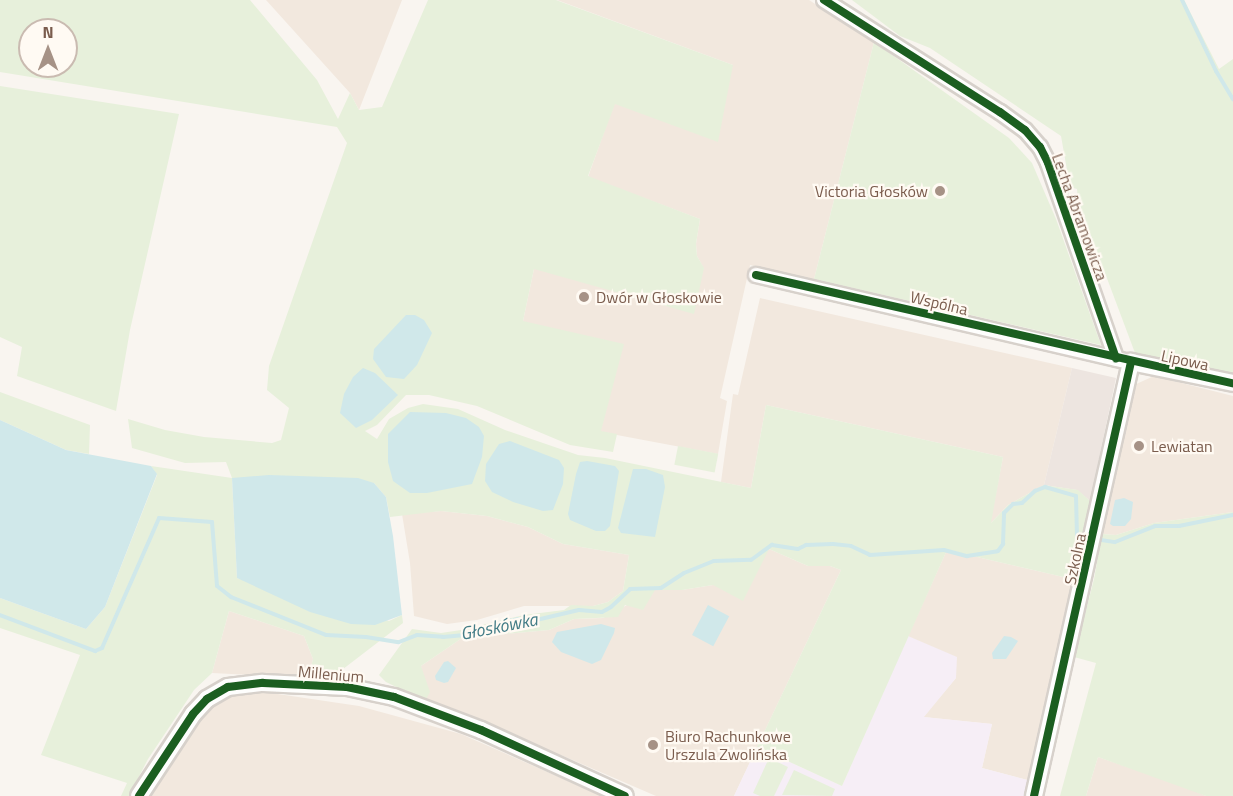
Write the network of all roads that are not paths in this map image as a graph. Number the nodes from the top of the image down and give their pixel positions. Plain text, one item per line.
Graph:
1 (824, 0) edge
2 (756, 275) dead end
3 (1124, 360) junction
4 (1233, 383) edge
5 (139, 796) edge
6 (625, 796) edge
7 (1034, 796) edge

1 - 3 street, Lecha Abramowicza
2 - 3 street, Wspólna
3 - 4 street, Lipowa
3 - 7 street, Szkolna
5 - 6 street, Millenium

